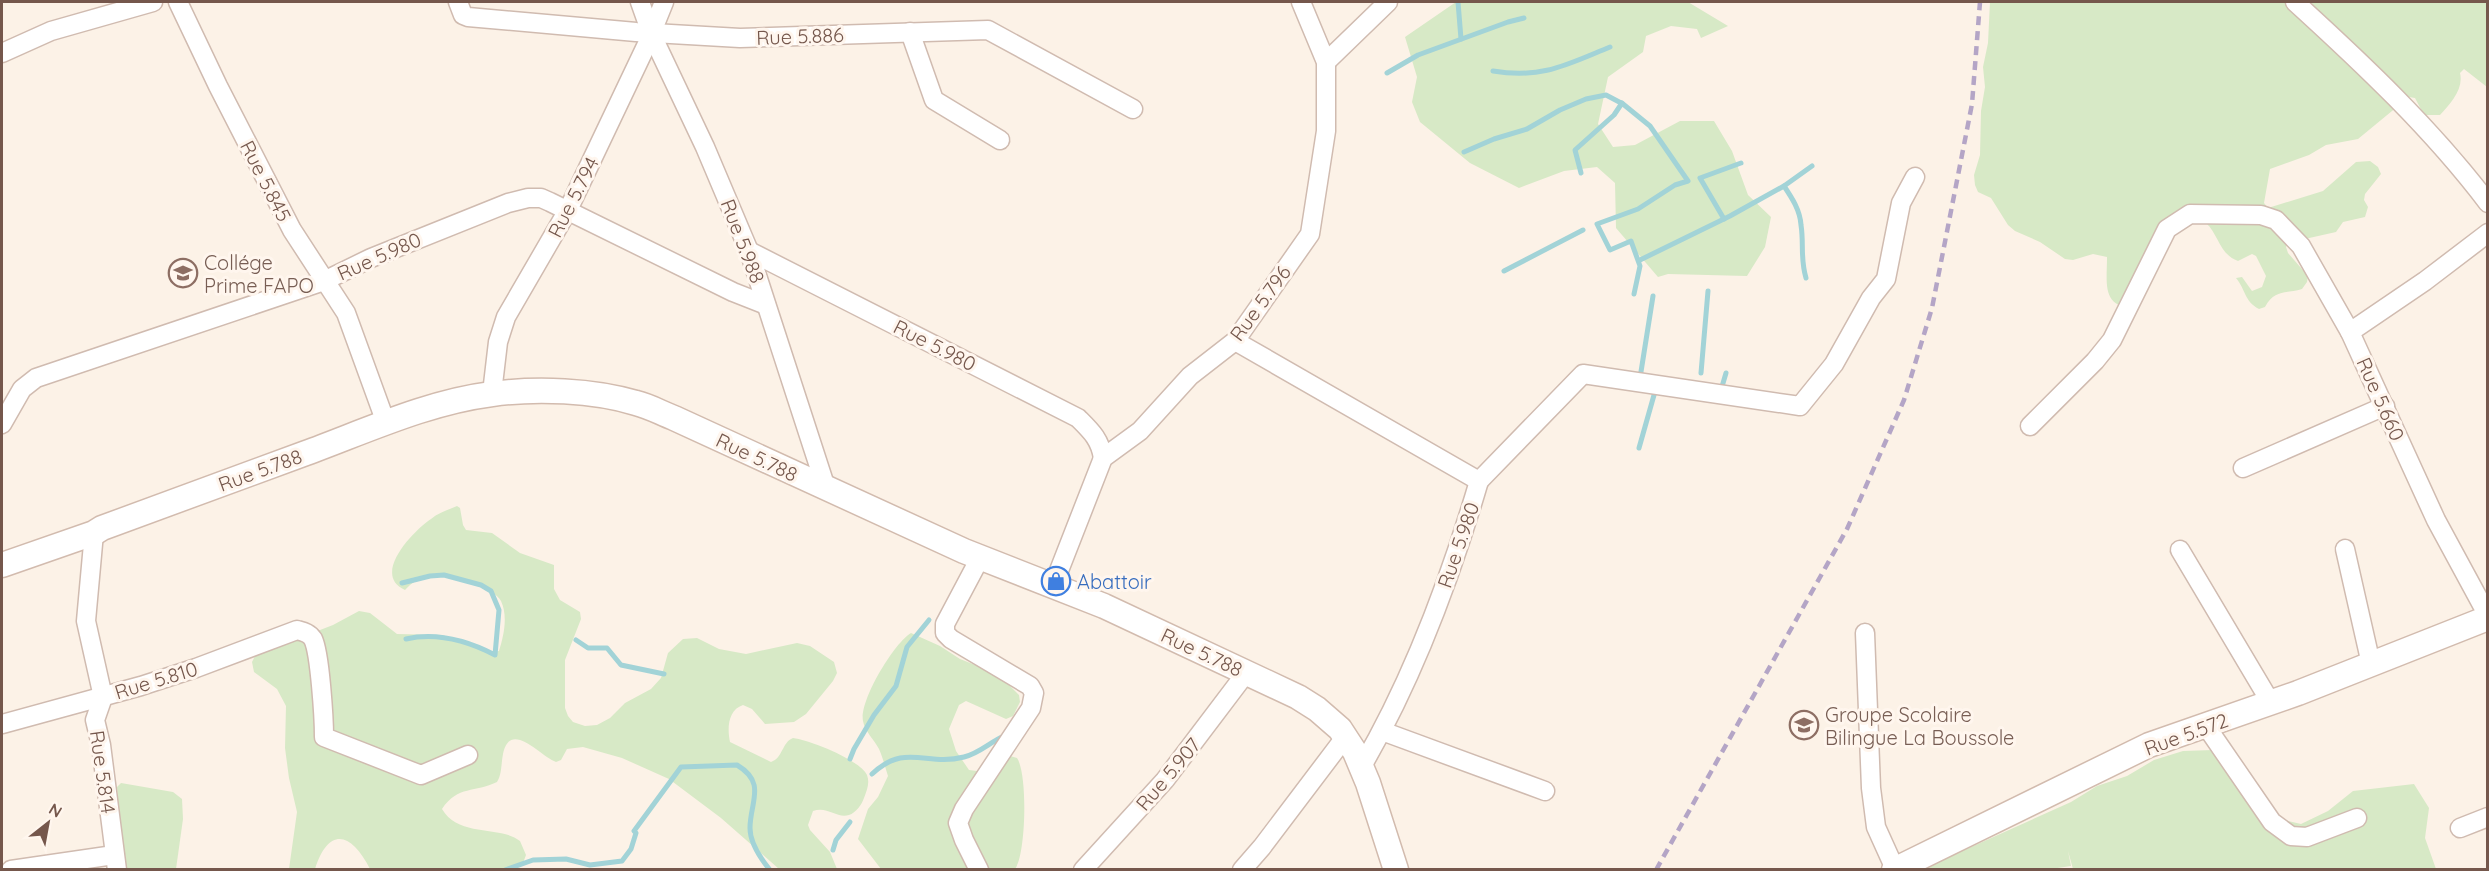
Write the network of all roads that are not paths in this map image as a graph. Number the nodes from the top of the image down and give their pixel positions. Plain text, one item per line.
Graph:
1 (153, 2) edge
2 (177, 2) edge
3 (458, 2) edge
4 (640, 2) edge
5 (664, 2) edge
6 (1301, 2) edge
7 (1389, 2) edge
8 (2295, 2) edge
9 (651, 33) junction
10 (910, 33) junction
11 (2, 52) edge
12 (1326, 62) junction
13 (1133, 109) dead end
14 (1000, 140) dead end
15 (1916, 177) dead end
16 (2487, 203) edge
17 (568, 210) junction
18 (2487, 233) edge
19 (749, 251) junction
20 (324, 281) junction
21 (766, 304) junction
22 (2350, 332) junction
23 (1234, 341) junction
24 (492, 393) junction
25 (2385, 406) junction
26 (386, 423) junction
27 (2, 424) edge
28 (2030, 426) dead end
29 (1103, 458) junction
30 (2243, 468) dead end
31 (1479, 481) junction
32 (826, 488) junction
33 (94, 533) junction
34 (2344, 549) dead end
35 (2180, 550) dead end
36 (980, 558) junction
37 (2, 565) edge
38 (1053, 586) junction
39 (2487, 617) edge
40 (1865, 633) dead end
41 (2372, 664) junction
42 (1246, 673) junction
43 (103, 696) junction
44 (2271, 703) junction
45 (2, 724) edge
46 (2206, 726) junction
47 (1382, 731) junction
48 (1346, 736) junction
49 (468, 755) dead end
50 (1362, 765) junction
51 (1545, 792) dead end
52 (2487, 817) edge
53 (2357, 818) dead end
54 (2460, 828) dead end
55 (115, 862) edge
56 (1894, 869) edge
57 (11, 870) edge
58 (979, 870) edge
59 (1083, 870) edge
60 (1242, 870) edge
61 (1396, 870) edge

1 - 11 street
2 - 20 street, Rue 5.845
3 - 9 street, Rue 5.886
4 - 9 street, Rue 5.988
5 - 9 street, Rue 5.794
6 - 12 street, Rue 5.796
7 - 12 street
8 - 16 street
9 - 10 street, Rue 5.886
9 - 17 street, Rue 5.794
9 - 19 street, Rue 5.988
10 - 13 street, Rue 5.886
10 - 14 street
12 - 23 street, Rue 5.796
15 - 31 street
17 - 20 street, Rue 5.980
17 - 21 street, Rue 5.980
17 - 24 street, Rue 5.794
18 - 22 street
19 - 21 street, Rue 5.988
19 - 29 street, Rue 5.980
20 - 26 street, Rue 5.845
20 - 27 street, Rue 5.980
21 - 32 street, Rue 5.988
22 - 25 street, Rue 5.660
22 - 28 street, Rue 5.660
23 - 29 street, Rue 5.796
23 - 31 street, Rue 5.980
24 - 26 street, Rue 5.788
24 - 32 street, Rue 5.788
25 - 30 street
25 - 39 street, Rue 5.660
26 - 33 street, Rue 5.788
29 - 38 street
31 - 47 street, Rue 5.980
32 - 36 street, Rue 5.788
33 - 37 street, Rue 5.788
33 - 43 street, Rue 5.814
34 - 41 street
35 - 44 street
36 - 38 street, Rue 5.788
36 - 58 street
38 - 42 street, Rue 5.788
39 - 41 street, Rue 5.572
40 - 56 street
41 - 44 street, Rue 5.572
42 - 48 street, Rue 5.788
42 - 59 street, Rue 5.907
43 - 45 street, Rue 5.810
43 - 49 street, Rue 5.810
43 - 55 street, Rue 5.814
44 - 46 street, Rue 5.572
46 - 53 street
46 - 56 street, Rue 5.572
47 - 50 street, Rue 5.980
47 - 51 street
48 - 50 street, Rue 5.788
48 - 60 street
50 - 61 street, Rue 5.788
52 - 54 street
55 - 57 street

